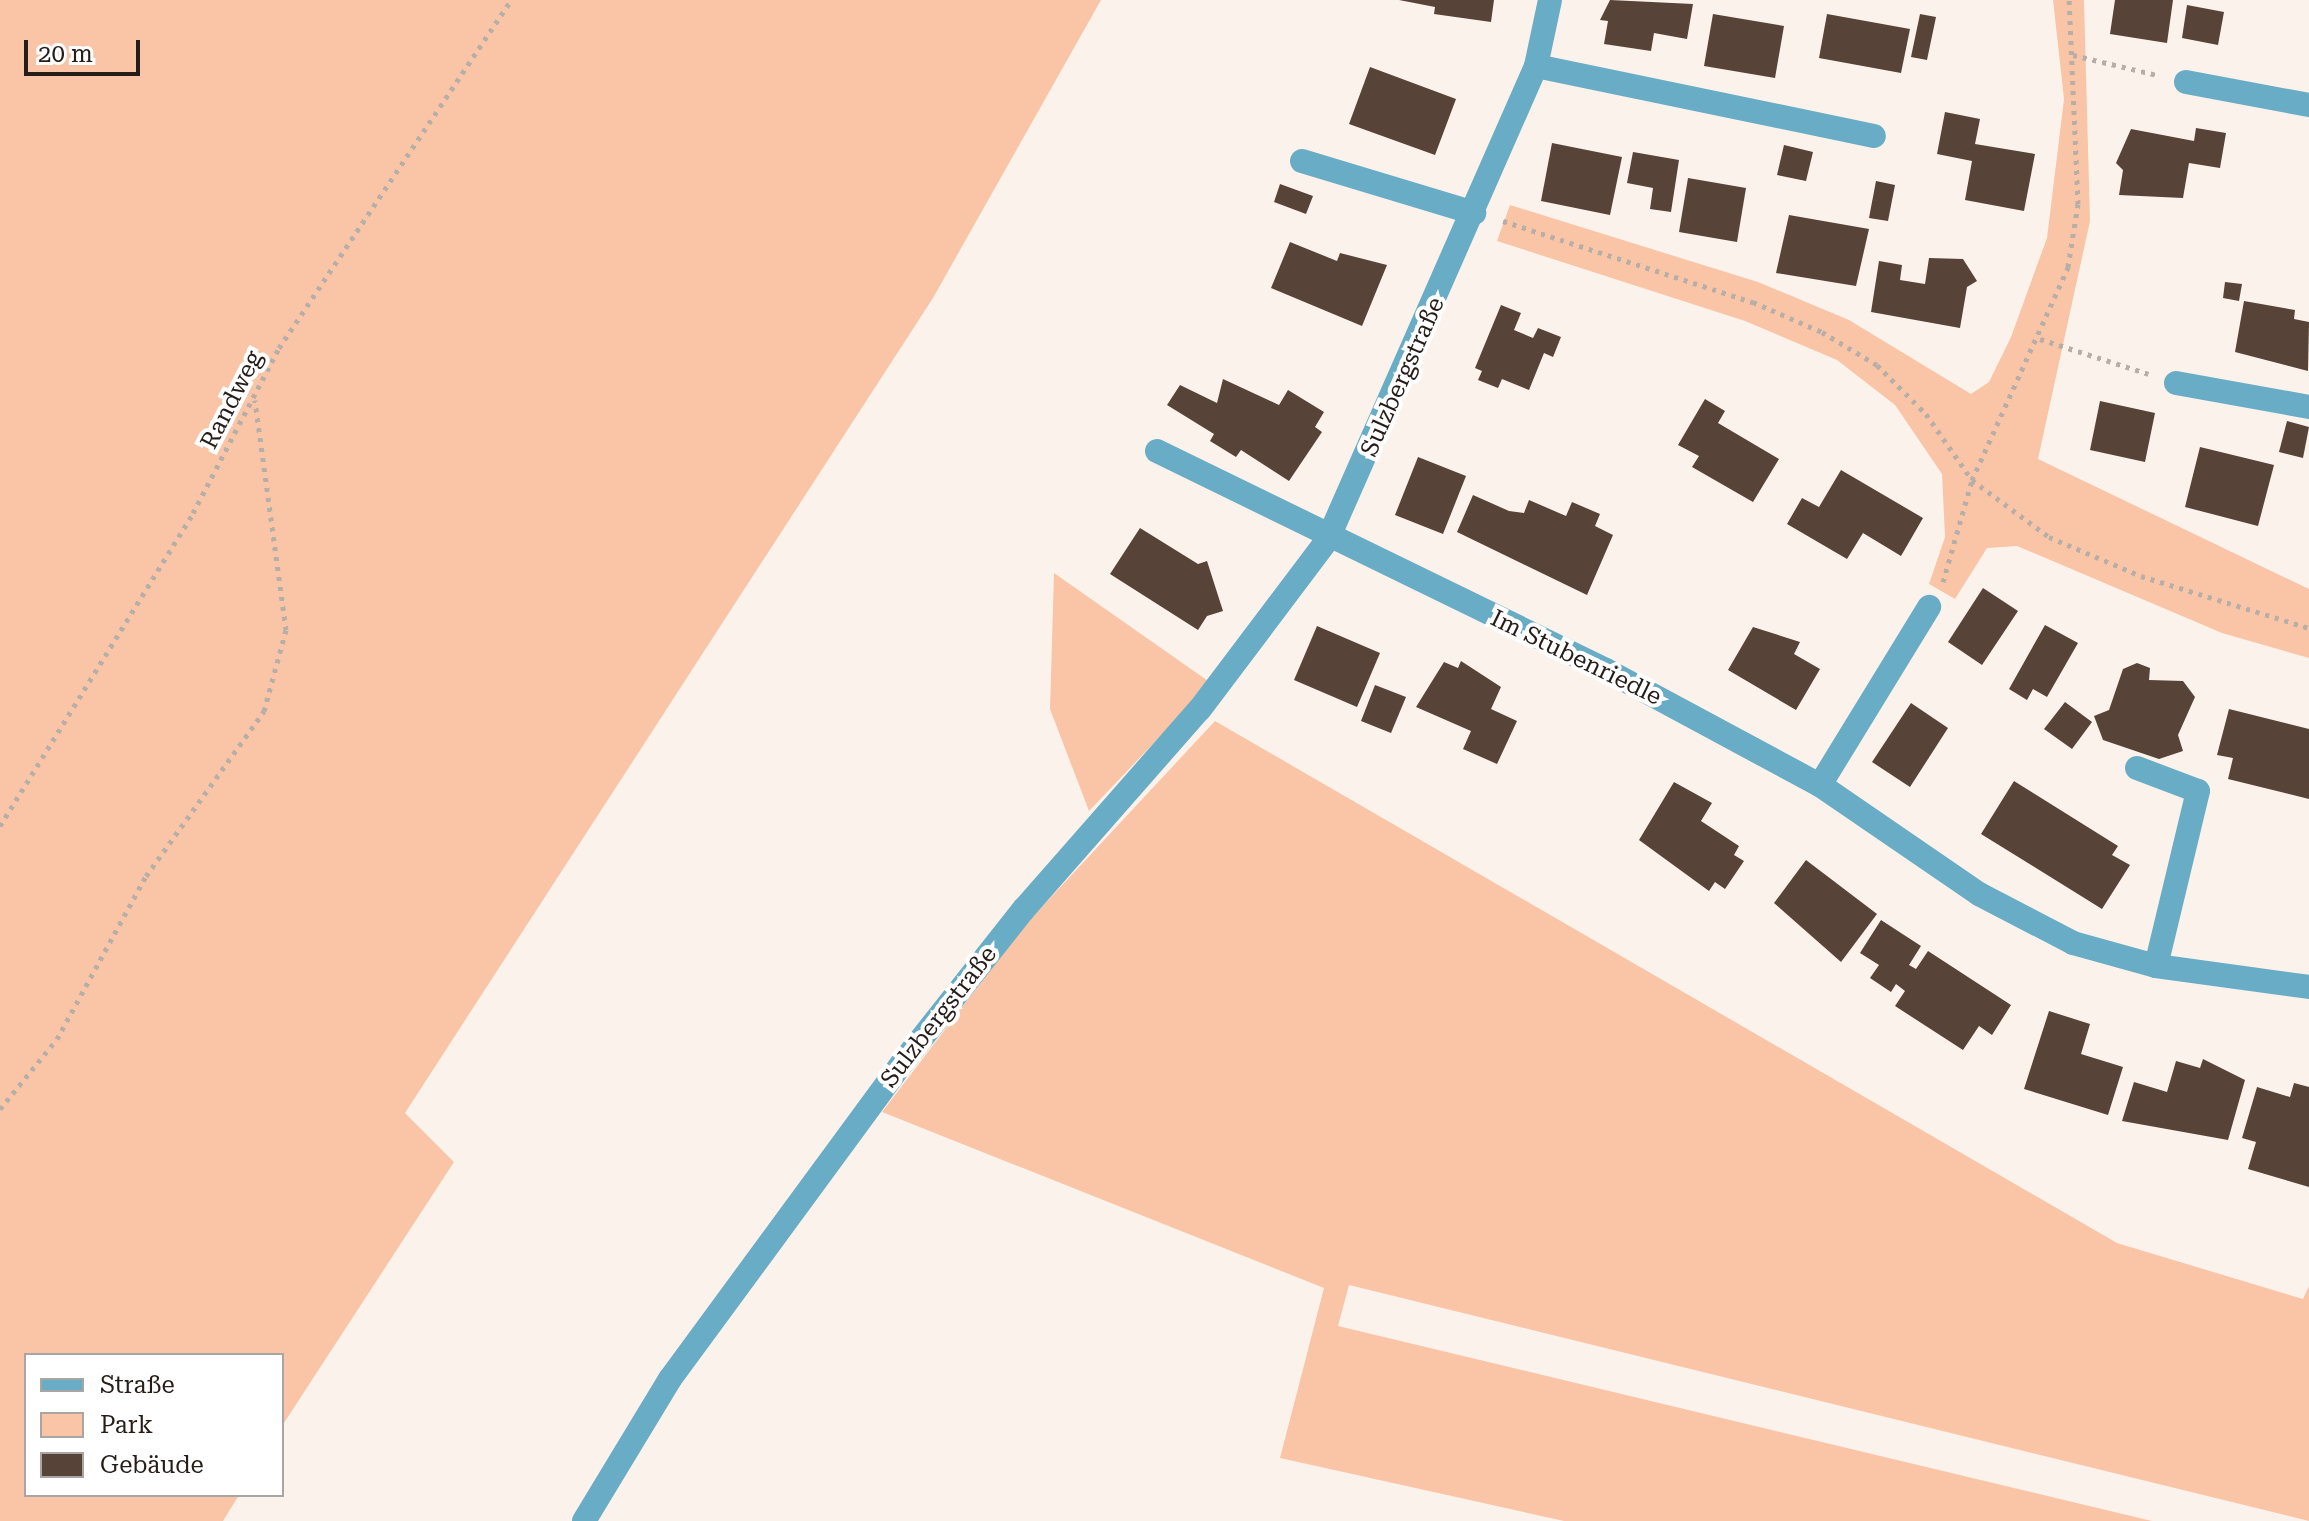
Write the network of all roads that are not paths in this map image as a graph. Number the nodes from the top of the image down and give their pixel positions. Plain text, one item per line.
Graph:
1 (1550, 0) edge
2 (1536, 66) junction
3 (2186, 82) road end
4 (2309, 105) edge
5 (1874, 136) dead end
6 (1302, 161) dead end
7 (1474, 213) junction
8 (2176, 383) road end
9 (2309, 407) edge
10 (1157, 451) dead end
11 (1328, 539) junction
12 (1929, 607) road end
13 (2137, 768) dead end
14 (1820, 785) junction
15 (2156, 966) junction
16 (2309, 987) edge
17 (584, 1521) edge

1 - 2 street, Sulzbergstraße
2 - 5 street
2 - 7 street, Sulzbergstraße
3 - 4 street
6 - 7 street
7 - 11 street, Sulzbergstraße
8 - 9 street
10 - 11 street
11 - 14 street, Im Stubenriedle
11 - 17 street, Sulzbergstraße
12 - 14 street
13 - 15 street
14 - 15 street, Im Stubenriedle
15 - 16 street, Im Stubenriedle

